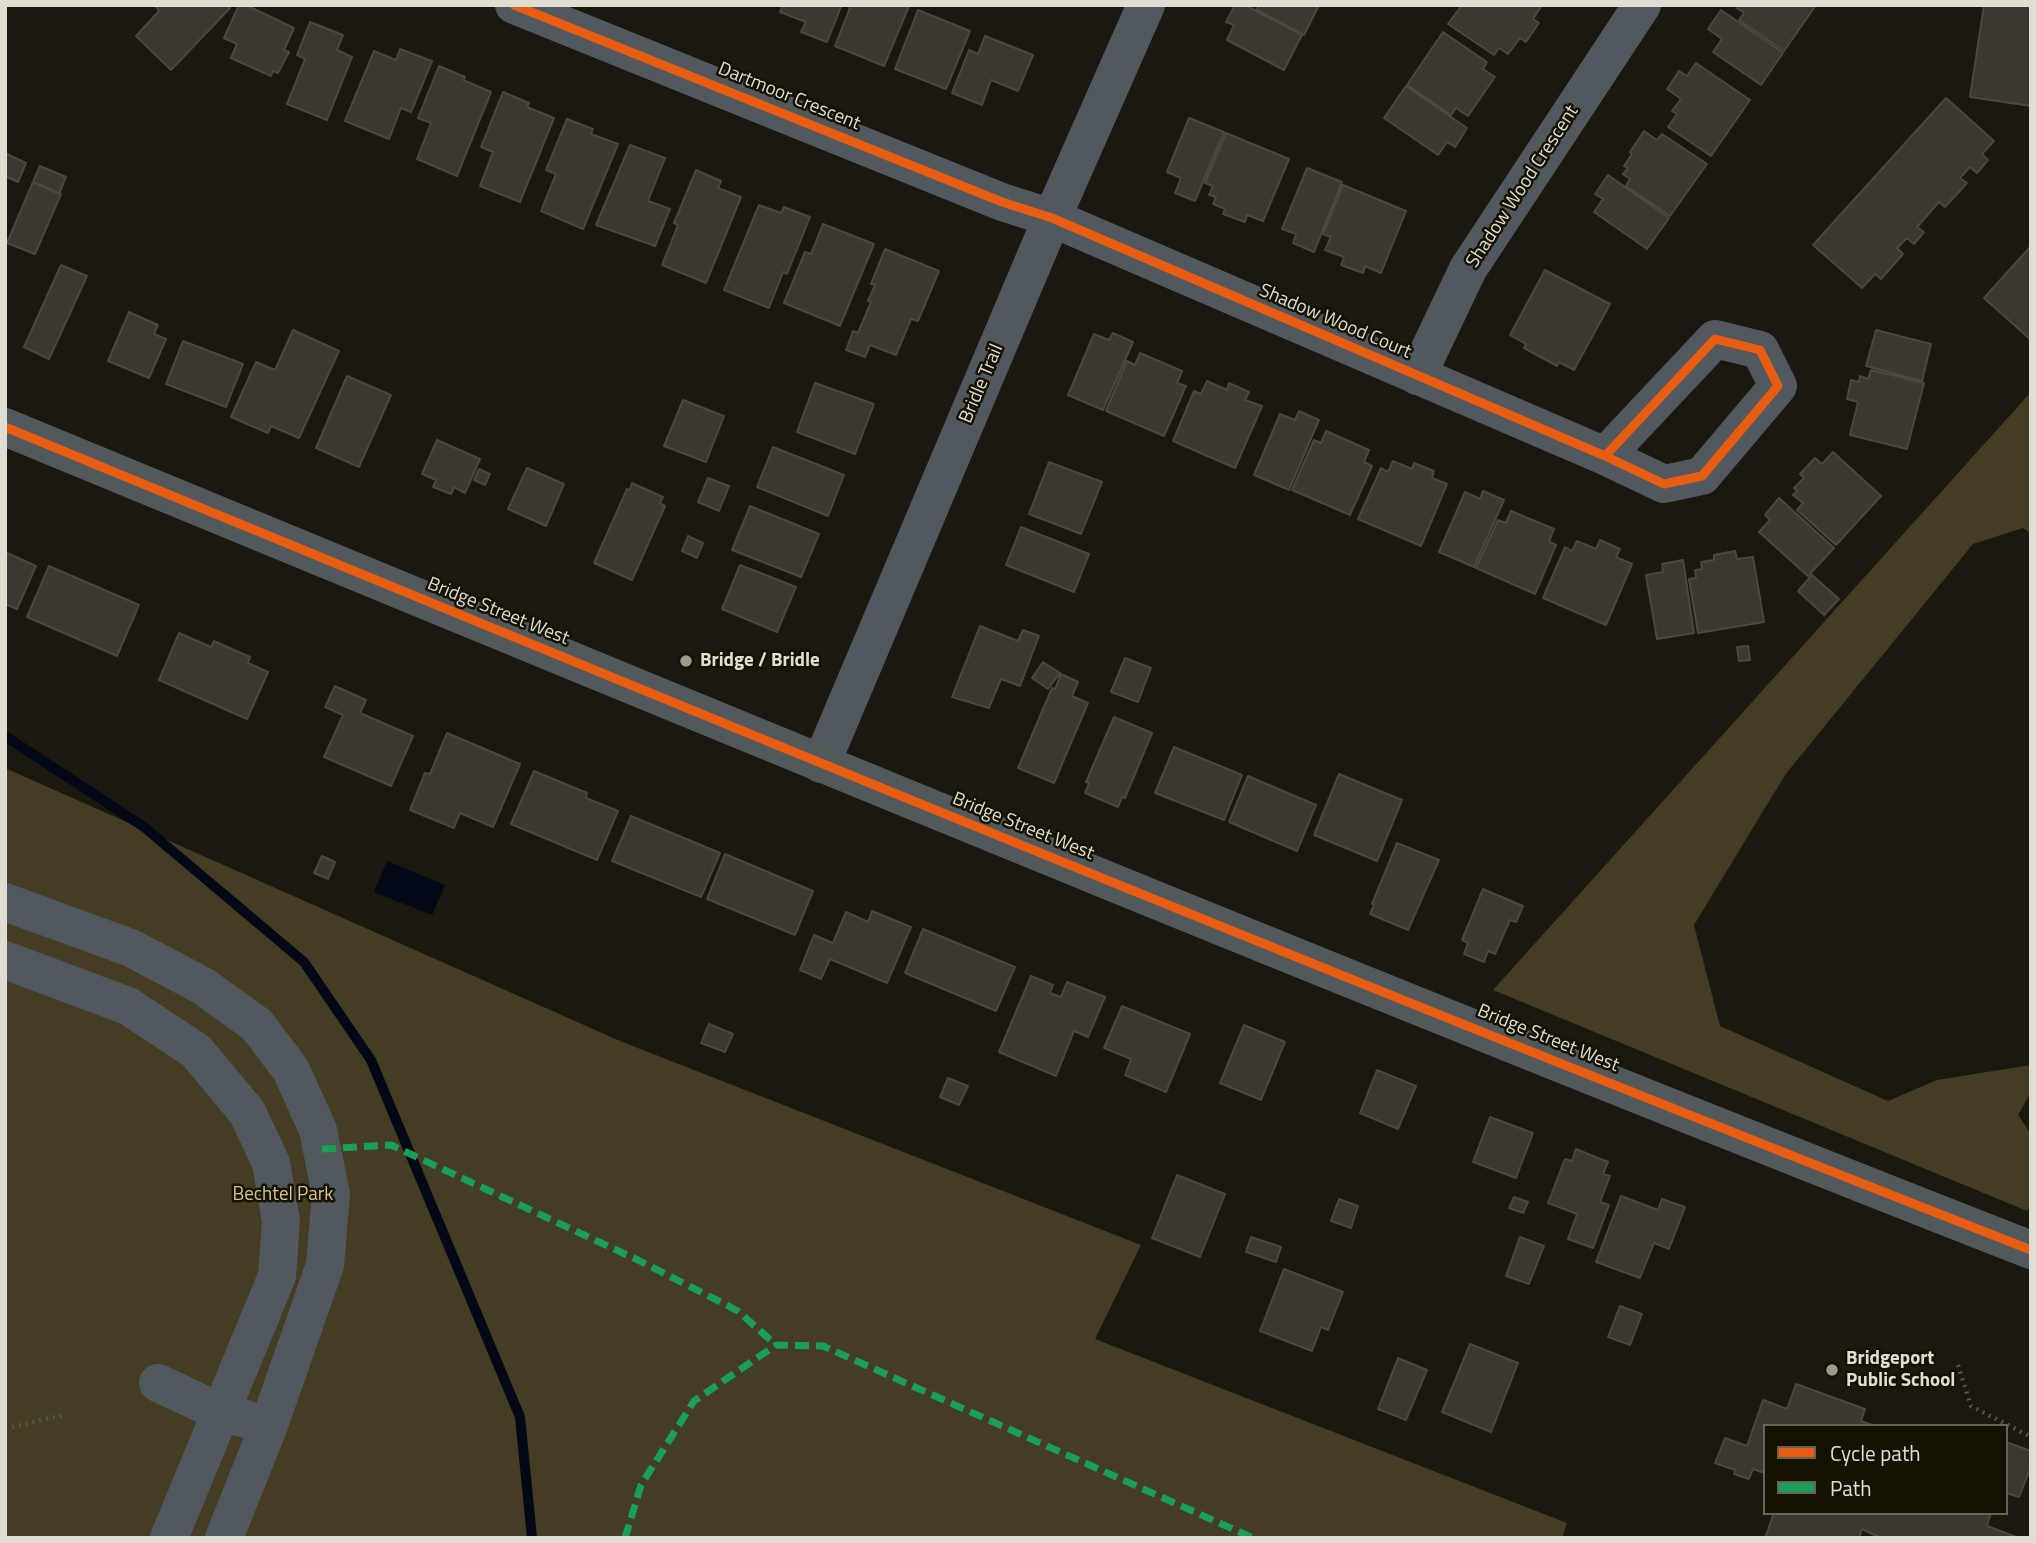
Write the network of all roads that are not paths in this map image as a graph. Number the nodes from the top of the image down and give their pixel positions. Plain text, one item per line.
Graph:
1 (514, 5) edge
2 (1146, 5) edge
3 (1642, 5) edge
4 (1052, 218) junction
5 (1417, 376) junction
6 (5, 427) edge
7 (1605, 456) dead end
8 (821, 764) junction
9 (5, 902) edge
10 (5, 960) edge
11 (2031, 1250) edge
12 (158, 1383) dead end
13 (222, 1413) junction
14 (269, 1425) junction
15 (169, 1538) edge
16 (224, 1538) edge

1 - 4 street, Dartmoor Crescent
2 - 4 street, Bridle Trail
3 - 5 street, Shadow Wood Crescent
4 - 5 street, Shadow Wood Court
4 - 8 street, Bridle Trail
5 - 7 street, Shadow Wood Court
6 - 8 main road, Bridge Street West
8 - 11 main road, Bridge Street West
9 - 14 street
10 - 13 street
12 - 13 street
13 - 14 street
13 - 15 street
14 - 16 street

